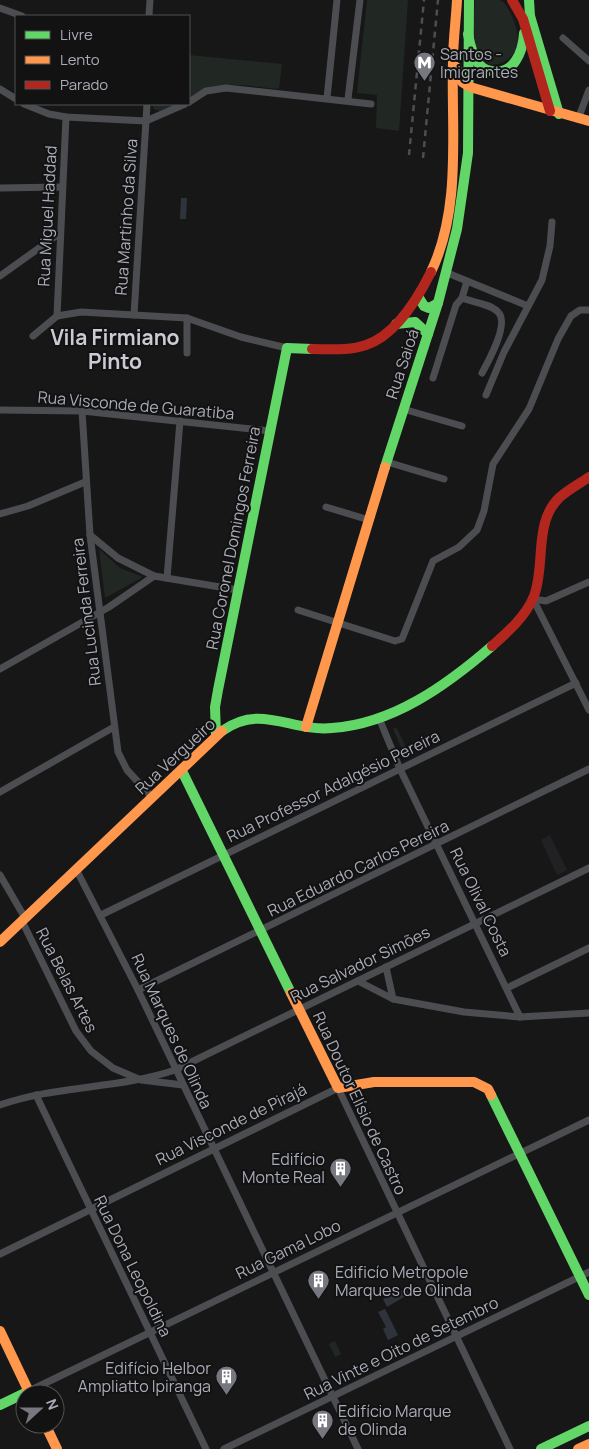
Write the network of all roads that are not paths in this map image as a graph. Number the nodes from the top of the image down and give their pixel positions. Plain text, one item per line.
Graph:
1 (150, 0) edge
2 (337, 0) edge
3 (360, 0) edge
4 (457, 0) edge
5 (469, 0) edge
6 (512, 0) edge
7 (529, 0) edge
8 (0, 8) edge
9 (19, 15) edge
10 (149, 15) edge
11 (525, 26) junction
12 (468, 34) junction
13 (564, 38) dead end
14 (453, 59) junction
15 (589, 61) edge
16 (470, 88) junction
17 (0, 89) edge
18 (589, 90) edge
19 (15, 98) edge
20 (326, 98) junction
21 (348, 99) junction
22 (190, 101) edge
23 (372, 104) dead end
24 (26, 105) edge
25 (147, 105) edge
26 (183, 105) edge
27 (554, 112) junction
28 (66, 117) junction
29 (578, 119) junction
30 (146, 121) junction
31 (589, 121) edge
32 (62, 187) junction
33 (0, 188) edge
34 (552, 222) dead end
35 (60, 233) junction
36 (445, 272) junction
37 (0, 276) edge
38 (467, 281) junction
39 (419, 298) junction
40 (462, 298) junction
41 (438, 303) junction
42 (528, 306) junction
43 (589, 310) edge
44 (134, 315) junction
45 (56, 316) junction
46 (187, 318) junction
47 (396, 324) junction
48 (428, 334) junction
49 (33, 336) dead end
50 (287, 348) junction
51 (187, 353) dead end
52 (482, 373) dead end
53 (433, 378) dead end
54 (486, 395) dead end
55 (403, 409) junction
56 (0, 410) edge
57 (82, 411) junction
58 (180, 421) junction
59 (462, 426) dead end
60 (270, 431) junction
61 (387, 462) junction
62 (589, 477) edge
63 (444, 479) dead end
64 (85, 482) junction
65 (326, 507) dead end
66 (0, 514) edge
67 (369, 520) junction
68 (90, 535) junction
69 (154, 576) junction
70 (167, 578) junction
71 (589, 582) edge
72 (238, 590) junction
73 (533, 599) junction
74 (298, 610) dead end
75 (99, 613) junction
76 (338, 622) junction
77 (0, 669) edge
78 (576, 683) junction
79 (215, 707) junction
80 (589, 710) edge
81 (379, 718) junction
82 (232, 725) junction
83 (114, 727) junction
84 (306, 727) junction
85 (216, 735) junction
86 (400, 769) junction
87 (589, 769) edge
88 (182, 771) junction
89 (0, 792) edge
90 (152, 797) junction
91 (437, 844) junction
92 (224, 855) junction
93 (589, 868) edge
94 (76, 870) junction
95 (0, 875) edge
96 (101, 915) junction
97 (23, 920) junction
98 (476, 923) junction
99 (260, 930) junction
100 (0, 942) edge
101 (589, 948) edge
102 (386, 967) junction
103 (358, 981) junction
104 (507, 988) junction
105 (138, 990) junction
106 (393, 1000) junction
107 (300, 1009) junction
108 (589, 1013) edge
109 (520, 1017) junction
110 (113, 1068) junction
111 (175, 1070) junction
112 (141, 1080) junction
113 (114, 1084) junction
114 (183, 1085) junction
115 (338, 1088) junction
116 (36, 1095) junction
117 (0, 1105) edge
118 (589, 1120) edge
119 (214, 1150) junction
120 (518, 1154) junction
121 (90, 1210) junction
122 (396, 1214) junction
123 (0, 1254) edge
124 (272, 1274) junction
125 (584, 1274) edge
126 (589, 1295) edge
127 (0, 1331) edge
128 (150, 1334) junction
129 (456, 1338) junction
130 (26, 1384) edge
131 (47, 1384) edge
132 (333, 1397) junction
133 (15, 1398) edge
134 (0, 1405) edge
135 (589, 1426) edge
136 (50, 1434) edge
137 (589, 1444) edge
138 (57, 1449) edge
139 (206, 1449) edge
140 (224, 1449) edge
141 (358, 1449) edge
142 (510, 1449) edge
143 (541, 1449) edge
144 (578, 1449) edge

1 - 10 street
2 - 20 street
3 - 21 street
4 - 14 street
5 - 12 street, Rua Saioá
6 - 11 street
7 - 27 street
8 - 9 street
11 - 12 street
11 - 27 street
12 - 16 street, Rua Saioá
13 - 15 street
14 - 16 street
14 - 39 street
16 - 27 street
16 - 36 street, Rua Saioá
17 - 19 street
18 - 29 street
20 - 21 street
20 - 22 street
21 - 23 street
24 - 28 street
25 - 30 street, Rua Martinho da Silva
26 - 30 street
27 - 29 street
28 - 30 street
28 - 32 street, Rua Miguel Haddad
29 - 31 street
30 - 44 street, Rua Martinho da Silva
32 - 33 street
32 - 35 street, Rua Miguel Haddad
34 - 42 street
35 - 37 street
35 - 45 street, Rua Miguel Haddad
36 - 38 street
36 - 41 street, Rua Saioá
38 - 40 street
38 - 42 street
39 - 41 street
39 - 47 street
40 - 52 street
40 - 53 street
41 - 48 street, Rua Saioá
42 - 54 street
43 - 76 street
44 - 45 street
44 - 46 street
45 - 49 street
46 - 50 street
46 - 51 street
47 - 48 street
47 - 50 street
48 - 55 street, Rua Saioá
50 - 60 street, Rua Coronel Domingos Ferreira
55 - 59 street
55 - 61 street, Rua Saioá
56 - 57 street, Rua Visconde de Guaratiba
57 - 58 street, Rua Visconde de Guaratiba
57 - 64 street, Rua Lucinda Ferreira
58 - 60 street, Rua Visconde de Guaratiba
58 - 70 street
60 - 72 street, Rua Coronel Domingos Ferreira
61 - 63 street
61 - 67 street, Rua Saioá
62 - 73 street, Rua Vergueiro
64 - 66 street
64 - 68 street, Rua Lucinda Ferreira
65 - 67 street
67 - 76 street, Rua Saioá
68 - 69 street
68 - 75 street, Rua Lucinda Ferreira
69 - 70 street
69 - 75 street
70 - 72 street
71 - 73 street
72 - 79 street, Rua Coronel Domingos Ferreira
73 - 78 street
73 - 81 street, Rua Vergueiro
74 - 76 street
75 - 77 street
75 - 83 street, Rua Lucinda Ferreira
76 - 84 street, Rua Saioá
78 - 80 street
78 - 86 street, Rua Professor Adalgésio Pereira
79 - 82 street
79 - 85 street, Rua Coronel Domingos Ferreira
81 - 84 street, Rua Vergueiro
81 - 86 street, Rua Olival Costa
82 - 84 street, Rua Vergueiro
82 - 85 street, Rua Vergueiro
83 - 89 street
83 - 90 street, Rua Lucinda Ferreira
85 - 88 street, Rua Vergueiro
86 - 91 street, Rua Olival Costa
86 - 92 street, Rua Professor Adalgésio Pereira
87 - 91 street, Rua Eduardo Carlos Pereira
88 - 90 street, Rua Vergueiro
88 - 92 street, Rua Doutor Elísio de Castro
90 - 94 street, Rua Vergueiro
91 - 98 street, Rua Olival Costa
91 - 99 street, Rua Eduardo Carlos Pereira
92 - 96 street, Rua Professor Adalgésio Pereira
92 - 99 street, Rua Doutor Elísio de Castro
93 - 98 street, Rua Salvador Simões
94 - 96 street, Rua Marques de Olinda
94 - 97 street, Rua Vergueiro
95 - 97 street, Rua Belas Artes
96 - 105 street, Rua Marques de Olinda
97 - 100 street, Rua Vergueiro
97 - 110 street, Rua Belas Artes
98 - 102 street, Rua Salvador Simões
98 - 104 street, Rua Olival Costa
99 - 105 street, Rua Eduardo Carlos Pereira
99 - 107 street, Rua Doutor Elísio de Castro
101 - 104 street
102 - 103 street, Rua Salvador Simões
102 - 106 street
103 - 106 street
103 - 107 street, Rua Salvador Simões
104 - 109 street, Rua Olival Costa
105 - 111 street, Rua Marques de Olinda
106 - 109 street
107 - 111 street, Rua Salvador Simões
107 - 115 street, Rua Doutor Elísio de Castro
108 - 109 street
110 - 112 street, Rua Belas Artes
110 - 113 street
111 - 112 street, Rua Salvador Simões
111 - 114 street, Rua Marques de Olinda
112 - 113 street, Rua Salvador Simões
112 - 114 street, Rua Salvador Simões
113 - 116 street, Rua Salvador Simões
114 - 119 street, Rua Marques de Olinda
115 - 119 street, Rua Visconde de Pirajá
115 - 120 street, Rua Visconde de Pirajá
115 - 122 street, Rua Doutor Elísio de Castro
116 - 117 street, Rua Salvador Simões
116 - 121 street, Rua Dona Leopoldina
118 - 120 street, Rua Gama Lobo
119 - 121 street, Rua Visconde de Pirajá
119 - 124 street, Rua Marques de Olinda
120 - 122 street, Rua Gama Lobo
120 - 125 street
121 - 123 street, Rua Visconde de Pirajá
121 - 128 street, Rua Dona Leopoldina
122 - 124 street, Rua Gama Lobo
122 - 129 street, Rua Doutor Elísio de Castro
124 - 128 street, Rua Gama Lobo
124 - 132 street, Rua Marques de Olinda
125 - 126 street
125 - 129 street, Rua Vinte e Oito de Setembro
127 - 130 street
128 - 131 street, Rua Gama Lobo
128 - 139 street, Rua Dona Leopoldina
129 - 132 street, Rua Vinte e Oito de Setembro
129 - 142 street, Rua Doutor Elísio de Castro
132 - 140 street, Rua Vinte e Oito de Setembro
132 - 141 street, Rua Marques de Olinda
133 - 134 street, Rua Gama Lobo
135 - 143 street
136 - 138 street
137 - 144 street

